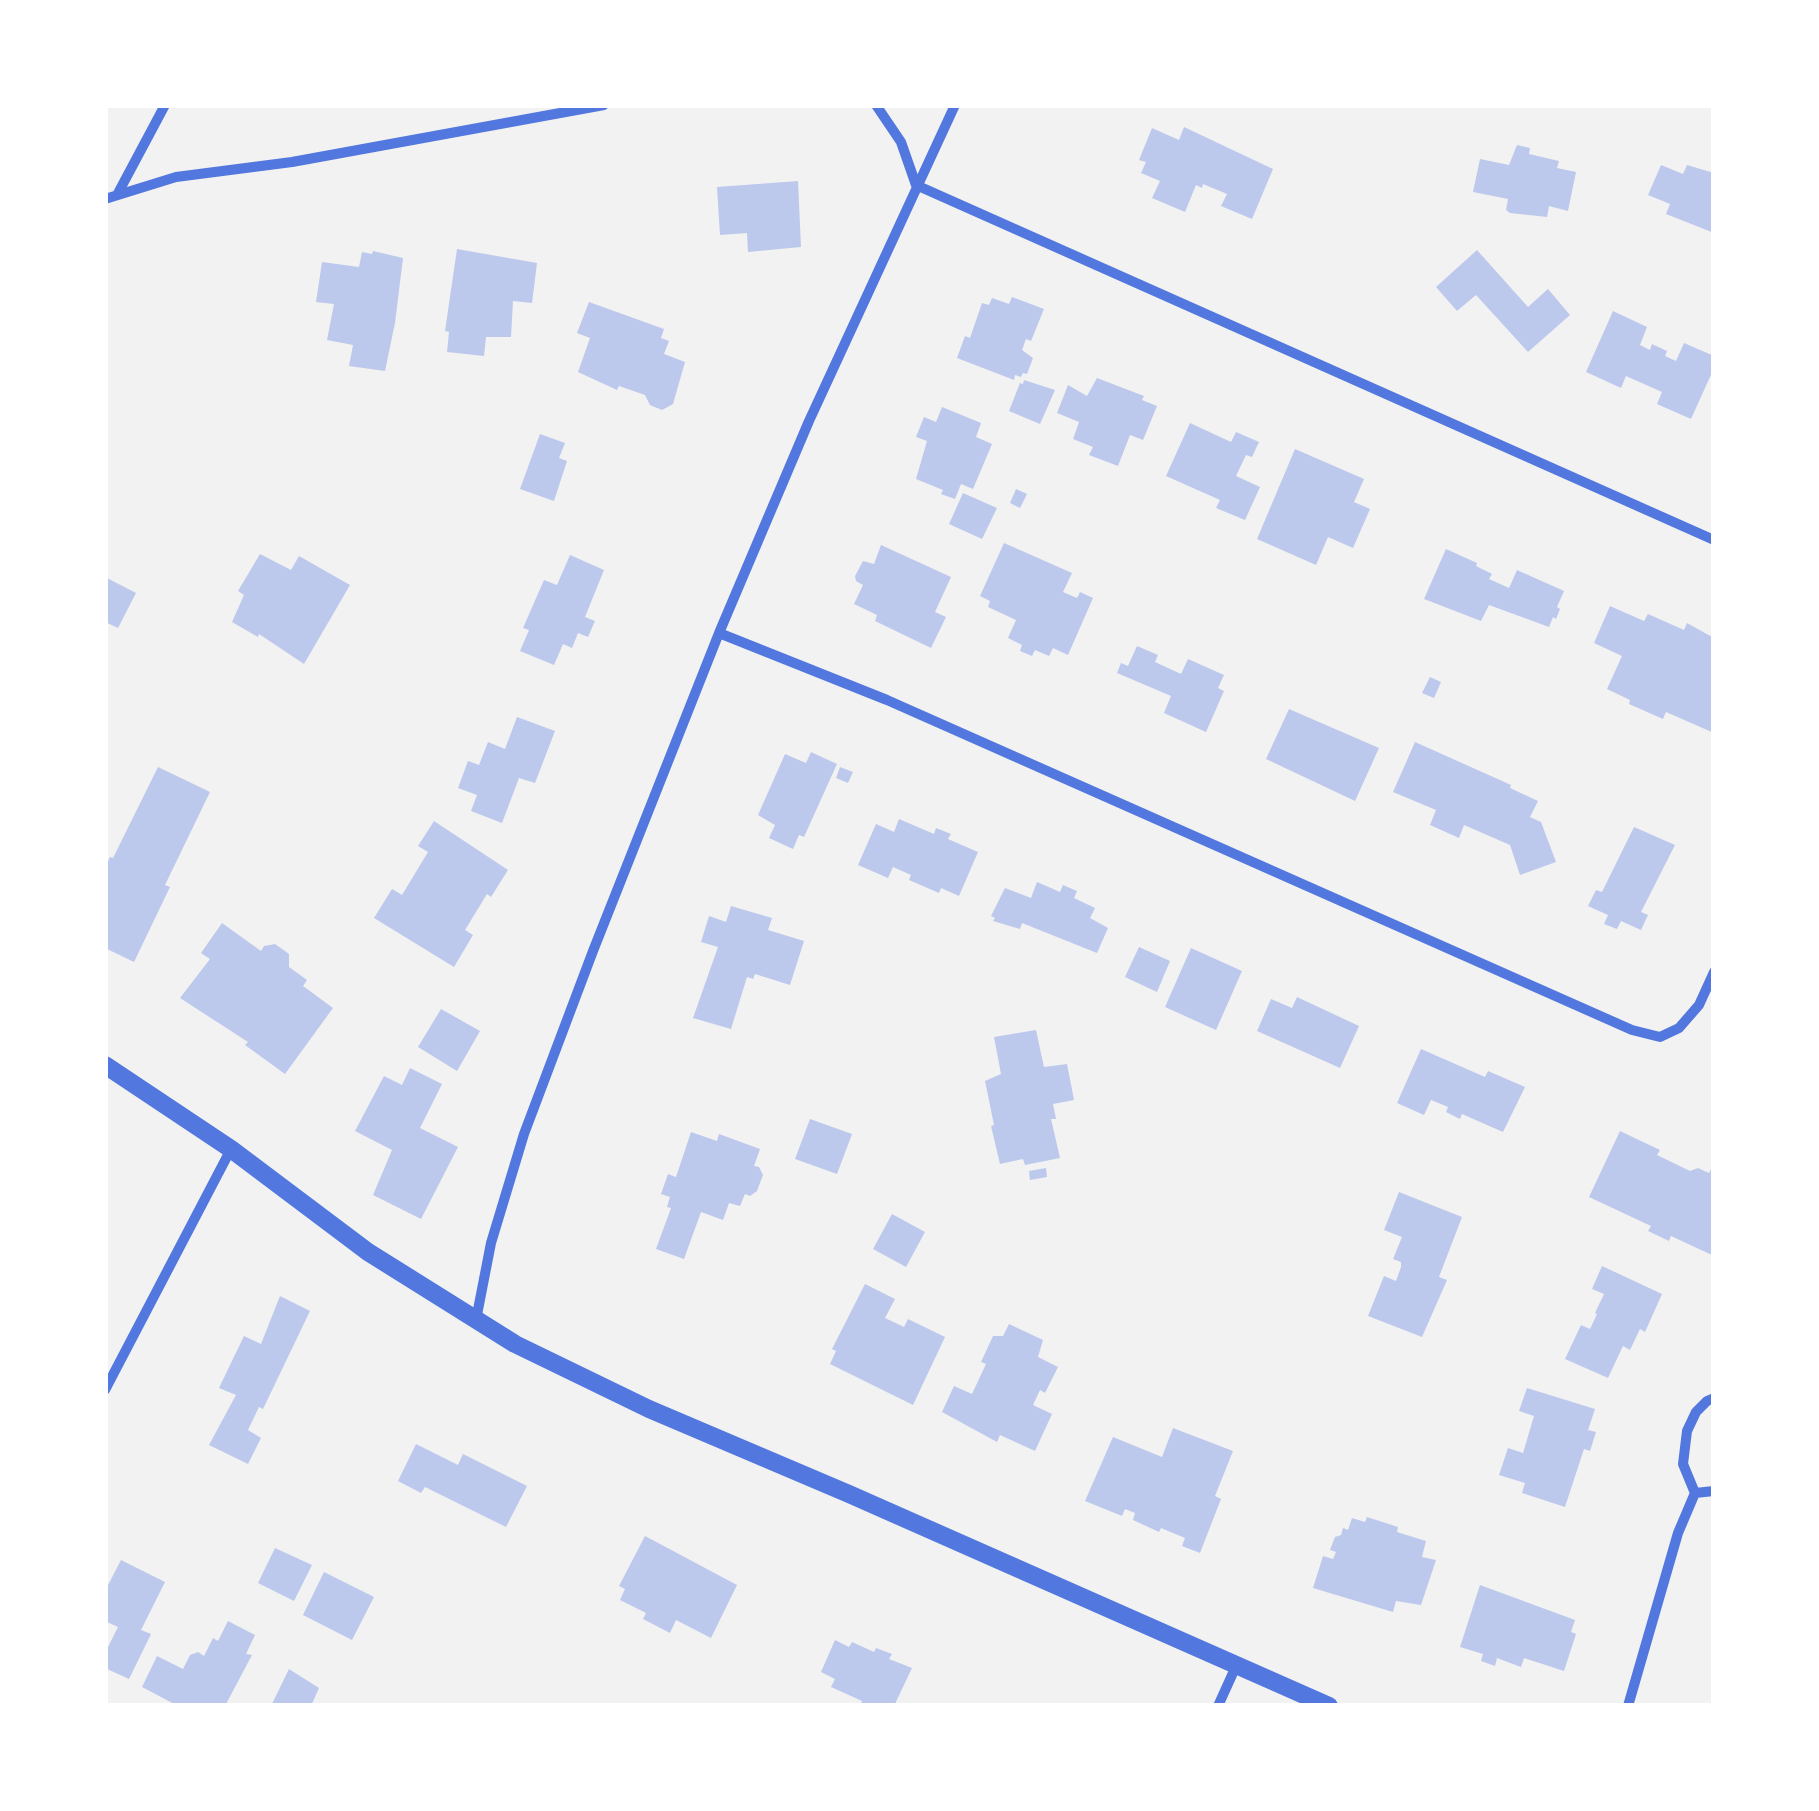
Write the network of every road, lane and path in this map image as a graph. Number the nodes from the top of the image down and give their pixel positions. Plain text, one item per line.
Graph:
1 (165, 105) edge
2 (604, 105) edge
3 (876, 105) edge
4 (955, 105) edge
5 (916, 185) junction
6 (118, 195) junction
7 (105, 200) edge
8 (1714, 540) edge
9 (719, 634) junction
10 (1714, 972) edge
11 (105, 1065) edge
12 (232, 1149) junction
13 (476, 1321) junction
14 (105, 1390) edge
15 (1714, 1398) edge
16 (1714, 1491) edge
17 (1695, 1493) junction
18 (1237, 1664) junction
19 (1218, 1706) edge
20 (1328, 1706) edge
21 (1628, 1706) edge

1 - 6 street
2 - 6 street
3 - 5 street
4 - 5 street
5 - 8 street
5 - 9 street
6 - 7 street
9 - 10 street
9 - 13 street
11 - 12 street
12 - 13 street
12 - 14 street
13 - 18 street
15 - 17 street
16 - 17 street
17 - 21 street
18 - 19 street
18 - 20 street

